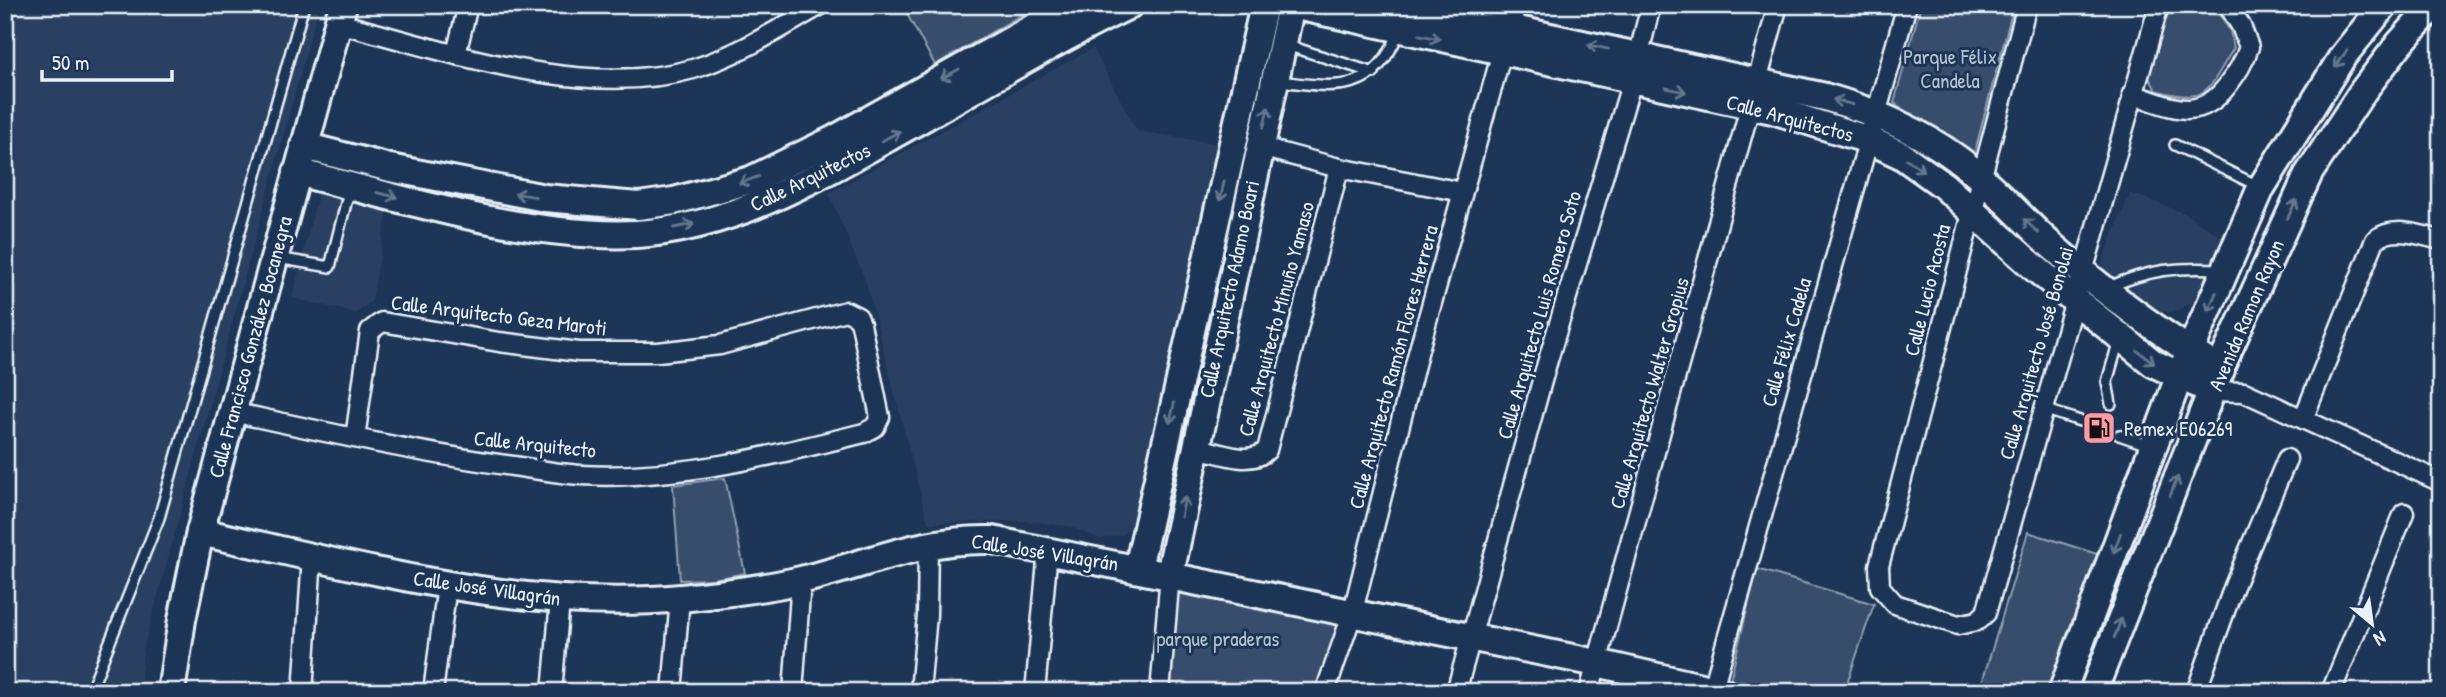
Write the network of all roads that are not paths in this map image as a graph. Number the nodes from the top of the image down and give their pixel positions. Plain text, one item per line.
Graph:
1 (304, 5) edge
2 (468, 5) edge
3 (821, 5) edge
4 (1074, 5) edge
5 (1129, 5) edge
6 (1264, 5) edge
7 (1292, 5) edge
8 (1651, 5) edge
9 (1778, 5) edge
10 (1907, 5) edge
11 (2027, 5) edge
12 (2159, 5) edge
13 (2228, 5) edge
14 (2384, 5) edge
15 (2434, 5) edge
16 (341, 14) edge
17 (1402, 18) edge
18 (1509, 29) edge
19 (1283, 45) junction
20 (456, 54) junction
21 (1639, 55) junction
22 (1003, 59) junction
23 (1374, 73) junction
24 (1275, 80) junction
25 (1632, 81) junction
26 (1756, 94) junction
27 (2132, 94) junction
28 (1876, 114) junction
29 (1869, 140) junction
30 (2175, 145) dead end
31 (304, 146) junction
32 (1260, 147) junction
33 (1339, 167) junction
34 (297, 172) junction
35 (1979, 178) junction
36 (350, 186) junction
37 (2261, 188) junction
38 (1462, 192) junction
39 (638, 206) junction
40 (1971, 208) junction
41 (637, 234) junction
42 (2441, 240) edge
43 (274, 257) junction
44 (2226, 269) junction
45 (2083, 271) junction
46 (2105, 289) junction
47 (2073, 299) junction
48 (853, 313) joint
49 (2120, 338) junction
50 (2190, 352) junction
51 (2179, 377) junction
52 (2217, 381) junction
53 (2110, 404) dead end
54 (2043, 410) junction
55 (232, 412) junction
56 (2304, 417) junction
57 (2080, 421) dead end
58 (2119, 435) dead end
59 (355, 438) junction
60 (1195, 447) junction
61 (2152, 447) junction
62 (2287, 459) dead end
63 (2441, 482) edge
64 (2404, 513) dead end
65 (200, 531) junction
66 (929, 543) junction
67 (1048, 550) junction
68 (312, 556) junction
69 (1138, 568) junction
70 (1170, 574) junction
71 (801, 580) junction
72 (447, 585) junction
73 (680, 598) junction
74 (560, 600) junction
75 (1352, 615) junction
76 (1977, 621) joint
77 (1472, 639) junction
78 (1597, 663) junction
79 (1716, 691) edge
80 (90, 692) edge
81 (171, 692) edge
82 (303, 692) edge
83 (433, 692) edge
84 (552, 692) edge
85 (672, 692) edge
86 (793, 692) edge
87 (920, 692) edge
88 (1035, 692) edge
89 (1160, 692) edge
90 (1325, 692) edge
91 (1455, 692) edge
92 (1589, 692) edge
93 (2062, 692) edge
94 (2093, 692) edge
95 (2196, 692) edge
96 (2331, 692) edge

1 - 80 lane
2 - 20 street
3 - 20 street
4 - 22 street, Calle Arquitectos
5 - 22 street, Calle Arquitectos
6 -> 69 street, Calle Arquitecto Adamo Boari
7 - 17 street, Calle Arquitectos
7 - 19 street, Calle Arquitecto Adamo Boari
8 - 21 street, Calle Arquitecto Luis Romero Soto
9 - 26 street, Calle Arquitecto Walter Gropius
10 - 28 street, Calle Félix Cadela
11 - 35 street, Calle Lucio Acosta
12 - 27 street, Calle Arquitecto José Bonolai
13 - 27 street
14 -> 37 street, Avenida Ramon Rayon
52 -> 15 street, Avenida Ramon Rayon
16 - 20 street
16 - 31 street, Calle Francisco González Bocanegra
17 - 18 street, Calle Arquitectos
17 - 23 lane
21 -> 18 street, Calle Arquitectos
18 - 25 street, Calle Arquitectos
18 - 38 street, Calle Arquitecto Ramón Flores Herrera
19 - 23 lane
19 - 24 street, Calle Arquitecto Adamo Boari
21 - 25 street, Calle Arquitecto Luis Romero Soto
21 - 26 street, Calle Arquitectos
22 -> 39 street, Calle Arquitectos
41 -> 22 street, Calle Arquitectos
23 - 24 lane
32 -> 24 street, Calle Arquitecto Adamo Boari
25 -> 26 street, Calle Arquitectos
25 - 77 street, Calle Arquitecto Luis Romero Soto
28 -> 26 street, Calle Arquitectos
26 - 29 street, Calle Arquitectos
26 - 78 street, Calle Arquitecto Walter Gropius
27 - 45 street, Calle Arquitecto José Bonolai
28 - 29 street, Calle Félix Cadela
28 - 35 street, Calle Arquitectos
29 -> 40 street, Calle Arquitectos
29 - 79 street, Calle Félix Cadela
30 - 37 lane
31 - 34 street, Calle Francisco González Bocanegra
39 -> 31 street, Calle Arquitectos
32 - 33 street
32 - 60 street, Calle Arquitecto Adamo Boari
33 - 38 street
33 - 60 street, Calle Arquitecto Minuño Yamaso
34 - 36 street, Calle Arquitectos
34 - 43 street, Calle Francisco González Bocanegra
35 - 40 street, Calle Lucio Acosta
45 -> 35 street, Calle Arquitectos
36 -> 41 street, Calle Arquitectos
36 - 43 lane
37 - 44 street, Avenida Ramon Rayon
38 - 75 street, Calle Arquitecto Ramón Flores Herrera
39 - 41 street
40 - 47 street, Calle Arquitectos
40 - 76 street, Calle Lucio Acosta
42 - 56 street
43 - 55 street, Calle Francisco González Bocanegra
44 - 46 lane
44 -> 50 street, Avenida Ramon Rayon
45 - 46 street, Calle Arquitectos
45 - 47 street, Calle Arquitecto José Bonolai
46 - 50 street, Calle Arquitectos
47 - 49 street, Calle Arquitectos
47 - 54 street, Calle Arquitecto José Bonolai
48 - 59 street, Calle Arquitecto Geza Maroti
48 - 59 street, Calle Arquitecto
49 -> 51 street, Calle Arquitectos
49 - 53 lane
50 - 51 street, Avenida Ramon Rayon
50 - 52 street, Calle Arquitectos
51 - 52 street, Calle Arquitectos
51 - 61 street, Avenida Ramon Rayon
52 - 56 street
94 -> 52 street, Avenida Ramon Rayon
54 - 57 lane
54 - 76 street, Calle Arquitecto José Bonolai
55 - 59 street, Calle Arquitecto
55 - 65 street, Calle Francisco González Bocanegra
56 - 63 street
58 - 61 lane
70 -> 60 street, Calle Arquitecto Adamo Boari
61 -> 93 street, Avenida Ramon Rayon
62 - 95 street
64 - 96 street
65 - 68 street, Calle José Villagrán
65 - 81 street, Calle Francisco González Bocanegra
66 - 67 street, Calle José Villagrán
66 - 71 street, Calle José Villagrán
66 - 87 street
67 - 69 street, Calle José Villagrán
67 - 88 street
68 - 72 street, Calle José Villagrán
68 - 82 street
69 - 70 street, Calle José Villagrán
70 - 75 street, Calle José Villagrán
70 - 89 street
71 - 73 street, Calle José Villagrán
71 - 86 street
72 - 74 street, Calle José Villagrán
72 - 83 street
73 - 74 street, Calle José Villagrán
73 - 85 street
74 - 84 street
75 - 77 street, Calle José Villagrán
75 - 90 street, Calle Arquitecto Ramón Flores Herrera
77 - 78 street, Calle José Villagrán
77 - 91 street, Calle Arquitecto Luis Romero Soto
78 - 79 street, Calle José Villagrán
78 - 92 street, Calle Arquitecto Walter Gropius

